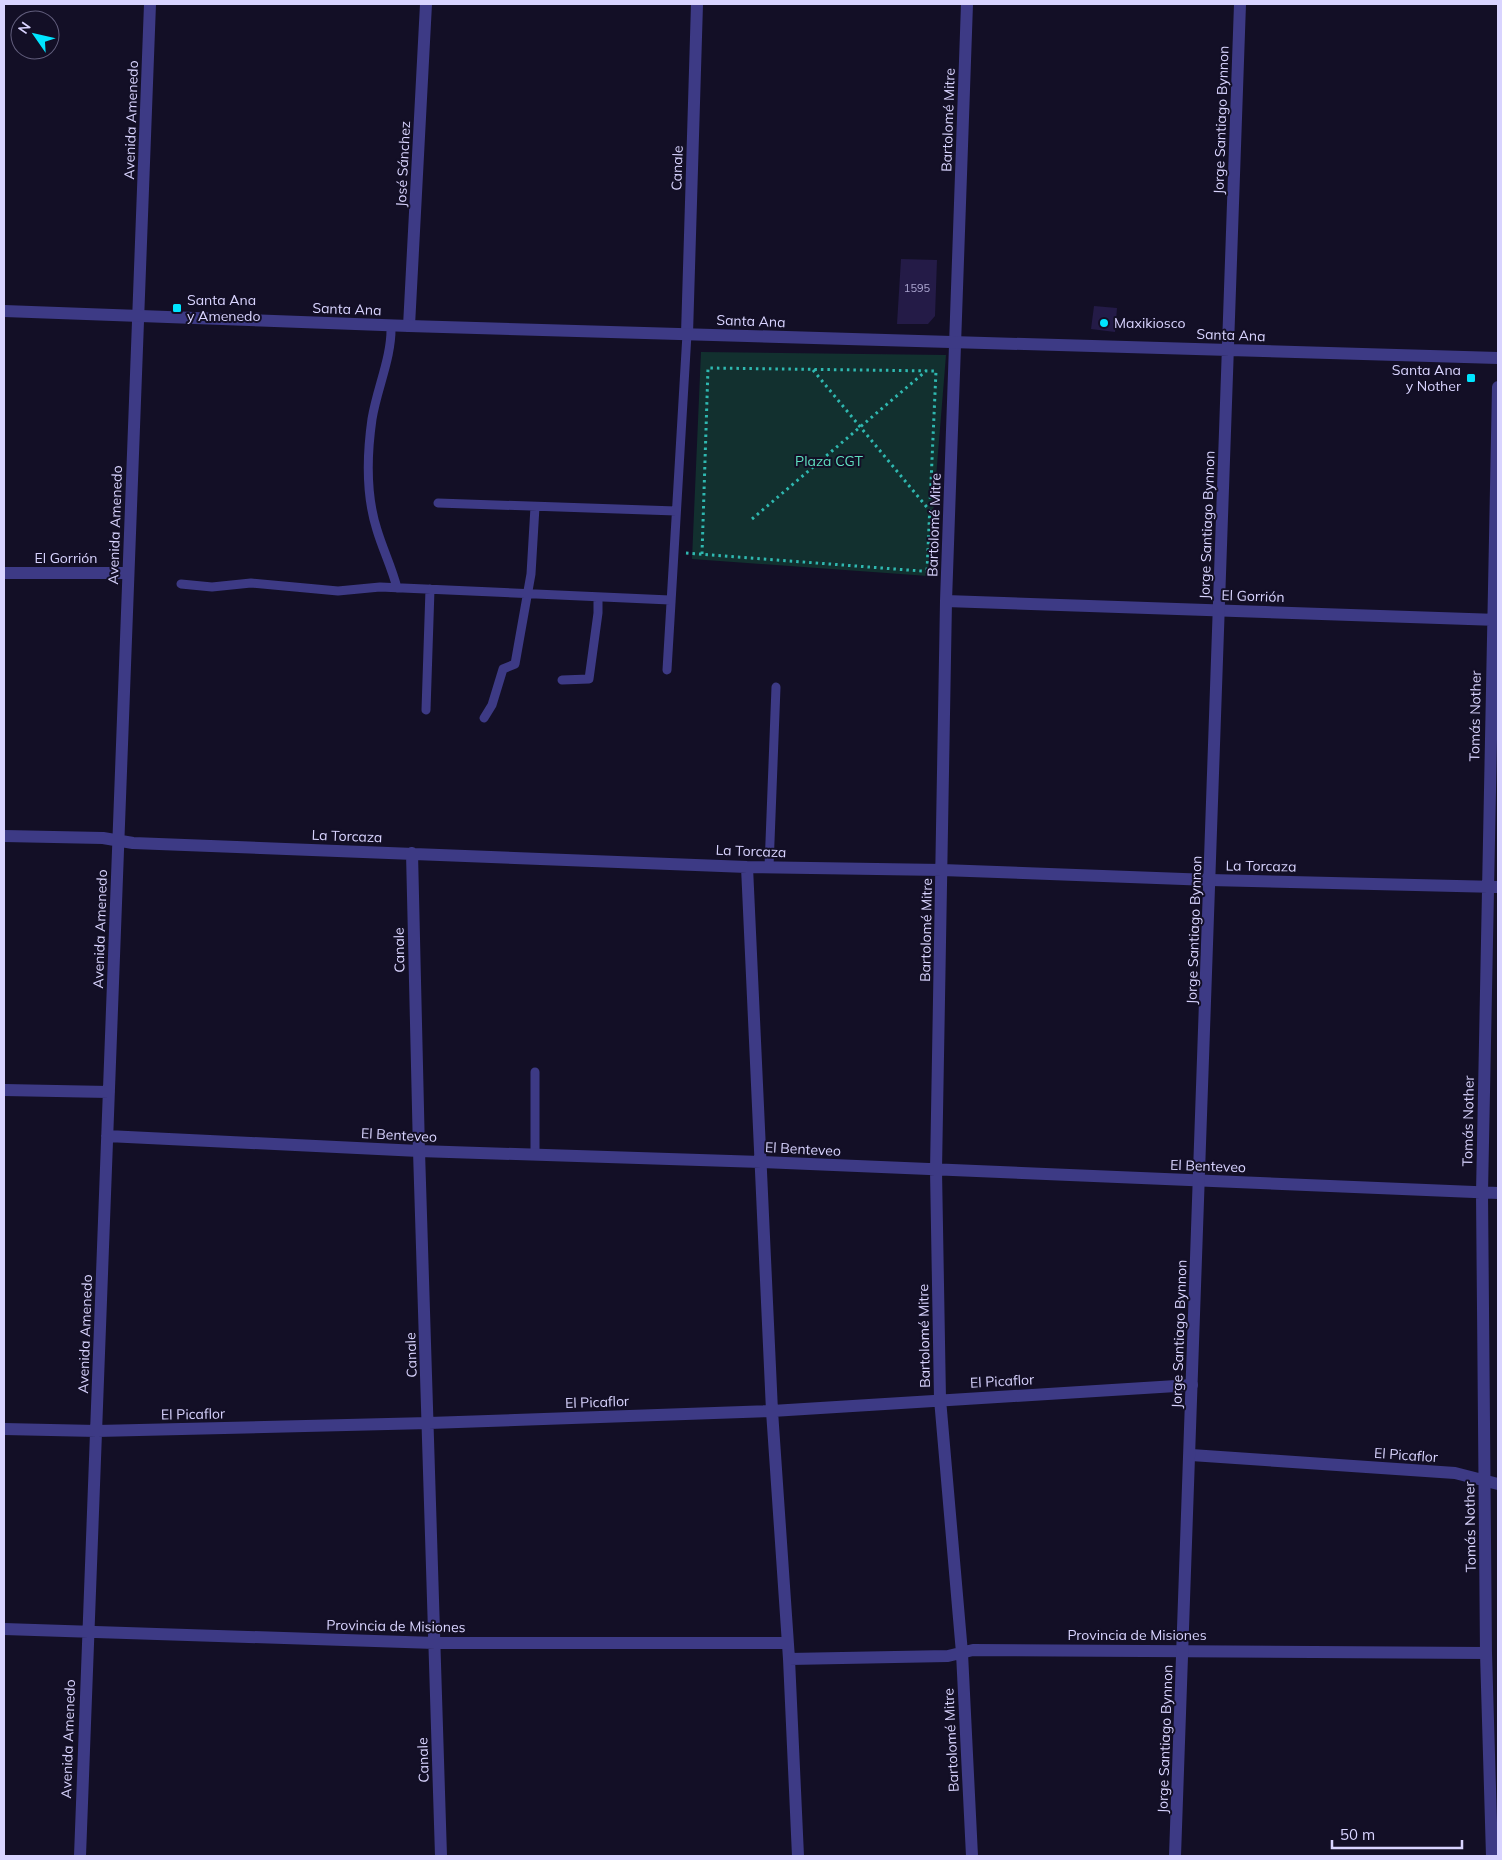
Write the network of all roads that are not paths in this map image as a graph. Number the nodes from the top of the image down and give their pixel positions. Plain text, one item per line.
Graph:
1 (150, 4) edge
2 (426, 4) edge
3 (697, 4) edge
4 (967, 4) edge
5 (1240, 4) edge
6 (4, 311) edge
7 (139, 316) junction
8 (391, 326) junction
9 (409, 326) junction
10 (687, 334) junction
11 (956, 341) junction
12 (1228, 350) junction
13 (1498, 358) edge
14 (1498, 387) edge
15 (438, 503) dead end
16 (535, 507) junction
17 (676, 510) junction
18 (4, 573) edge
19 (128, 573) junction
20 (181, 584) dead end
21 (397, 588) junction
22 (430, 589) junction
23 (528, 594) junction
24 (598, 597) junction
25 (670, 600) junction
26 (946, 601) junction
27 (1219, 610) junction
28 (1495, 620) edge
29 (667, 670) dead end
30 (562, 680) dead end
31 (776, 687) dead end
32 (426, 710) dead end
33 (484, 718) dead end
34 (4, 836) edge
35 (119, 841) junction
36 (412, 853) junction
37 (747, 867) junction
38 (769, 867) junction
39 (942, 870) junction
40 (1210, 880) junction
41 (1492, 887) edge
42 (535, 1072) dead end
43 (4, 1090) edge
44 (109, 1092) junction
45 (107, 1136) junction
46 (419, 1151) junction
47 (535, 1155) junction
48 (761, 1162) junction
49 (936, 1170) junction
50 (1200, 1180) junction
51 (1482, 1193) junction
52 (1498, 1194) edge
53 (1192, 1386) junction
54 (940, 1399) junction
55 (772, 1411) junction
56 (428, 1423) junction
57 (4, 1429) edge
58 (97, 1431) junction
59 (1191, 1455) junction
60 (1485, 1481) junction
61 (1498, 1484) edge
62 (4, 1629) edge
63 (87, 1631) junction
64 (435, 1643) junction
65 (787, 1643) junction
66 (1184, 1650) junction
67 (962, 1653) junction
68 (1486, 1653) junction
69 (789, 1659) junction
70 (1495, 1824) edge
71 (80, 1856) edge
72 (441, 1856) edge
73 (798, 1856) edge
74 (972, 1856) edge
75 (1175, 1856) edge
76 (1492, 1856) edge

1 - 7 street, Avenida Amenedo
2 - 9 street, José Sánchez
3 - 10 street, Canale
4 - 11 street, Bartolomé Mitre
5 - 12 street, Jorge Santiago Bynnon
6 - 7 street, Santa Ana
7 - 8 street, Santa Ana
7 - 19 street, Avenida Amenedo
8 - 9 street, Santa Ana
8 - 21 lane
9 - 10 street, Santa Ana
10 - 11 street, Santa Ana
10 - 17 lane
11 - 12 street, Santa Ana
11 - 26 street, Bartolomé Mitre
12 - 13 street, Santa Ana
12 - 27 street, Jorge Santiago Bynnon
14 - 28 street, Tomás Nother
15 - 16 lane
16 - 17 lane
16 - 23 lane
17 - 25 lane
18 - 19 street, El Gorrión
19 - 35 street, Avenida Amenedo
20 - 21 lane
21 - 22 lane
22 - 23 lane
22 - 32 lane
23 - 24 lane
23 - 33 lane
24 - 25 lane
24 - 30 lane
25 - 29 lane
26 - 27 street, El Gorrión
26 - 39 street, Bartolomé Mitre
27 - 28 street, El Gorrión
27 - 40 street, Jorge Santiago Bynnon
28 - 41 street, Tomás Nother
31 - 38 lane
34 - 35 street, La Torcaza
35 - 36 street, La Torcaza
35 - 44 street, Avenida Amenedo
36 - 37 street, La Torcaza
36 - 46 street, Canale
37 - 38 street, La Torcaza
37 - 48 street
38 - 39 street, La Torcaza
39 - 40 street, La Torcaza
39 - 49 street, Bartolomé Mitre
40 - 41 street, La Torcaza
40 - 50 street, Jorge Santiago Bynnon
41 - 51 street, Tomás Nother
42 - 47 lane
43 - 44 street
44 - 45 street, Avenida Amenedo
45 - 46 street, El Benteveo
45 - 58 street, Avenida Amenedo
46 - 47 street, El Benteveo
46 - 56 street, Canale
47 - 48 street, El Benteveo
48 - 49 street, El Benteveo
48 - 55 street
49 - 50 street, El Benteveo
49 - 54 street, Bartolomé Mitre
50 - 51 street, El Benteveo
50 - 53 street, Jorge Santiago Bynnon
51 - 52 street, El Benteveo
51 - 60 street, Tomás Nother
53 - 54 street, El Picaflor
53 - 59 street, Jorge Santiago Bynnon
54 - 55 street, El Picaflor
54 - 67 street, Bartolomé Mitre
55 - 56 street, El Picaflor
55 - 65 street
56 - 58 street, El Picaflor
56 - 64 street, Canale
57 - 58 street, El Picaflor
58 - 63 street, Avenida Amenedo
59 - 60 street, El Picaflor
59 - 66 street, Jorge Santiago Bynnon
60 - 61 street, El Picaflor
60 - 68 street, Tomás Nother
62 - 63 street, Provincia de Misiones
63 - 64 street, Provincia de Misiones
63 - 71 street, Avenida Amenedo
64 - 65 street, Provincia de Misiones
64 - 72 street, Canale
65 - 69 street
66 - 67 street, Provincia de Misiones
66 - 68 street, Provincia de Misiones
66 - 75 street, Jorge Santiago Bynnon
67 - 69 street, Provincia de Misiones
67 - 74 street, Bartolomé Mitre
68 - 70 street, Tomás Nother
69 - 73 street
70 - 76 street, Tomás Nother

